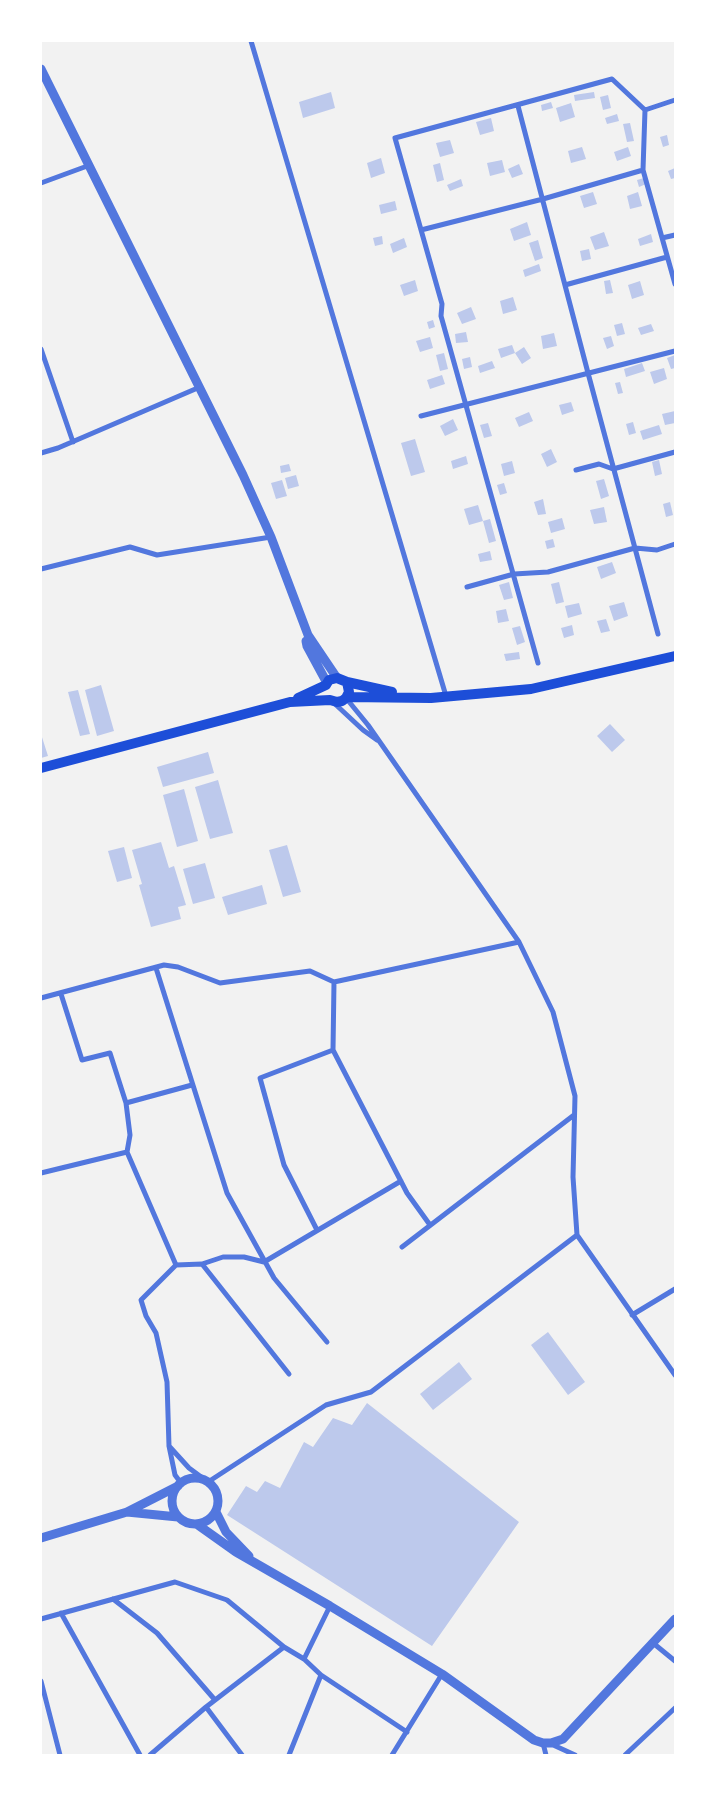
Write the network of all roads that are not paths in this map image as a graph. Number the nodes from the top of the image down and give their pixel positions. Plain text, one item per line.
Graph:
1 (251, 41) edge
2 (41, 68) edge
3 (675, 100) edge
4 (518, 106) junction
5 (645, 110) junction
6 (90, 165) junction
7 (643, 170) junction
8 (41, 183) edge
9 (543, 199) junction
10 (421, 230) junction
11 (675, 235) edge
12 (662, 238) junction
13 (667, 257) junction
14 (675, 284) edge
15 (565, 285) junction
16 (41, 349) edge
17 (675, 351) edge
18 (588, 373) junction
19 (200, 387) junction
20 (466, 405) junction
21 (420, 416) dead end
22 (73, 442) junction
23 (675, 452) edge
24 (41, 453) edge
25 (613, 469) junction
26 (576, 470) dead end
27 (271, 537) junction
28 (675, 544) edge
29 (635, 548) junction
30 (41, 569) edge
31 (514, 574) junction
32 (467, 588) dead end
33 (303, 621) junction
34 (658, 634) dead end
35 (675, 656) edge
36 (538, 662) dead end
37 (342, 680) junction
38 (326, 684) junction
39 (446, 696) junction
40 (347, 697) junction
41 (431, 698) junction
42 (331, 700) junction
43 (290, 702) junction
44 (379, 742) junction
45 (41, 768) edge
46 (519, 942) junction
47 (156, 968) junction
48 (334, 982) junction
49 (61, 994) junction
50 (41, 998) edge
51 (333, 1050) junction
52 (192, 1086) junction
53 (126, 1103) junction
54 (574, 1115) junction
55 (127, 1152) junction
56 (41, 1173) edge
57 (400, 1182) junction
58 (430, 1225) junction
59 (317, 1230) junction
60 (577, 1235) junction
61 (402, 1247) dead end
62 (264, 1262) junction
63 (202, 1264) junction
64 (176, 1265) junction
65 (675, 1289) edge
66 (632, 1315) junction
67 (327, 1342) dead end
68 (289, 1374) dead end
69 (675, 1375) edge
70 (170, 1446) junction
71 (208, 1482) junction
72 (179, 1484) junction
73 (127, 1512) junction
74 (216, 1512) junction
75 (178, 1517) junction
76 (198, 1525) junction
77 (41, 1538) edge
78 (254, 1562) junction
79 (113, 1599) junction
80 (330, 1606) junction
81 (61, 1613) junction
82 (41, 1619) edge
83 (675, 1619) edge
84 (653, 1643) junction
85 (284, 1647) junction
86 (304, 1659) junction
87 (675, 1661) edge
88 (442, 1674) junction
89 (321, 1675) junction
90 (41, 1681) edge
91 (215, 1700) junction
92 (206, 1707) junction
93 (675, 1708) edge
94 (407, 1732) junction
95 (547, 1743) junction
96 (60, 1755) edge
97 (140, 1755) edge
98 (150, 1755) edge
99 (242, 1755) edge
100 (289, 1755) edge
101 (392, 1755) edge
102 (546, 1755) edge
103 (575, 1755) edge
104 (625, 1755) edge

1 - 39 street
2 - 6 street
3 - 5 street
4 - 5 street
4 - 9 street
4 - 10 street
5 - 7 street
6 - 8 street
6 - 19 street
7 - 9 street
7 - 12 street
9 - 10 street
9 - 15 street
10 - 20 street
11 - 12 street
12 - 13 street
13 - 14 street
13 - 15 street
15 - 18 street
16 - 22 street
17 - 18 street
18 - 20 street
18 - 25 street
19 - 22 street
19 - 27 street
20 - 21 street
20 - 31 street
22 - 24 street
23 - 25 street
25 - 26 street
25 - 29 street
27 - 30 street
27 - 33 street
28 - 29 street
29 - 31 street
29 - 34 street
31 - 32 street
31 - 36 street
33 - 37 street
33 - 38 street
35 - 39 main road
37 - 38 main road
37 - 40 main road
37 - 41 main road
38 - 42 main road
38 - 43 main road
39 - 41 main road
40 - 41 main road
40 - 42 main road
40 - 44 street
42 - 43 main road
42 - 44 street
43 - 45 main road
44 - 46 street
46 - 48 street
46 - 54 street
47 - 48 street
47 - 49 street
47 - 52 street
48 - 51 street
49 - 50 street
49 - 53 street
51 - 57 street
51 - 59 street
52 - 53 street
52 - 62 street
53 - 55 street
54 - 58 street
54 - 60 street
55 - 56 street
55 - 64 street
57 - 58 street
57 - 59 street
58 - 61 street
59 - 62 street
60 - 66 street
60 - 71 street
62 - 63 street
62 - 67 street
63 - 64 street
63 - 68 street
64 - 70 street
65 - 66 street
66 - 69 street
70 - 71 street
70 - 72 street
71 - 72 street
71 - 74 street
72 - 73 street
72 - 75 street
73 - 75 street
73 - 77 street
74 - 76 street
74 - 78 street
75 - 76 street
76 - 78 street
78 - 80 street
79 - 81 street
79 - 85 street
79 - 91 street
80 - 86 street
80 - 88 street
81 - 82 street
81 - 97 street
83 - 84 street
84 - 87 street
84 - 95 street
85 - 86 street
85 - 91 street
86 - 89 street
88 - 94 street
88 - 95 street
89 - 94 street
89 - 100 street
90 - 96 street
91 - 92 street
92 - 98 street
92 - 99 street
93 - 104 street
94 - 101 street
95 - 102 street
95 - 103 street

